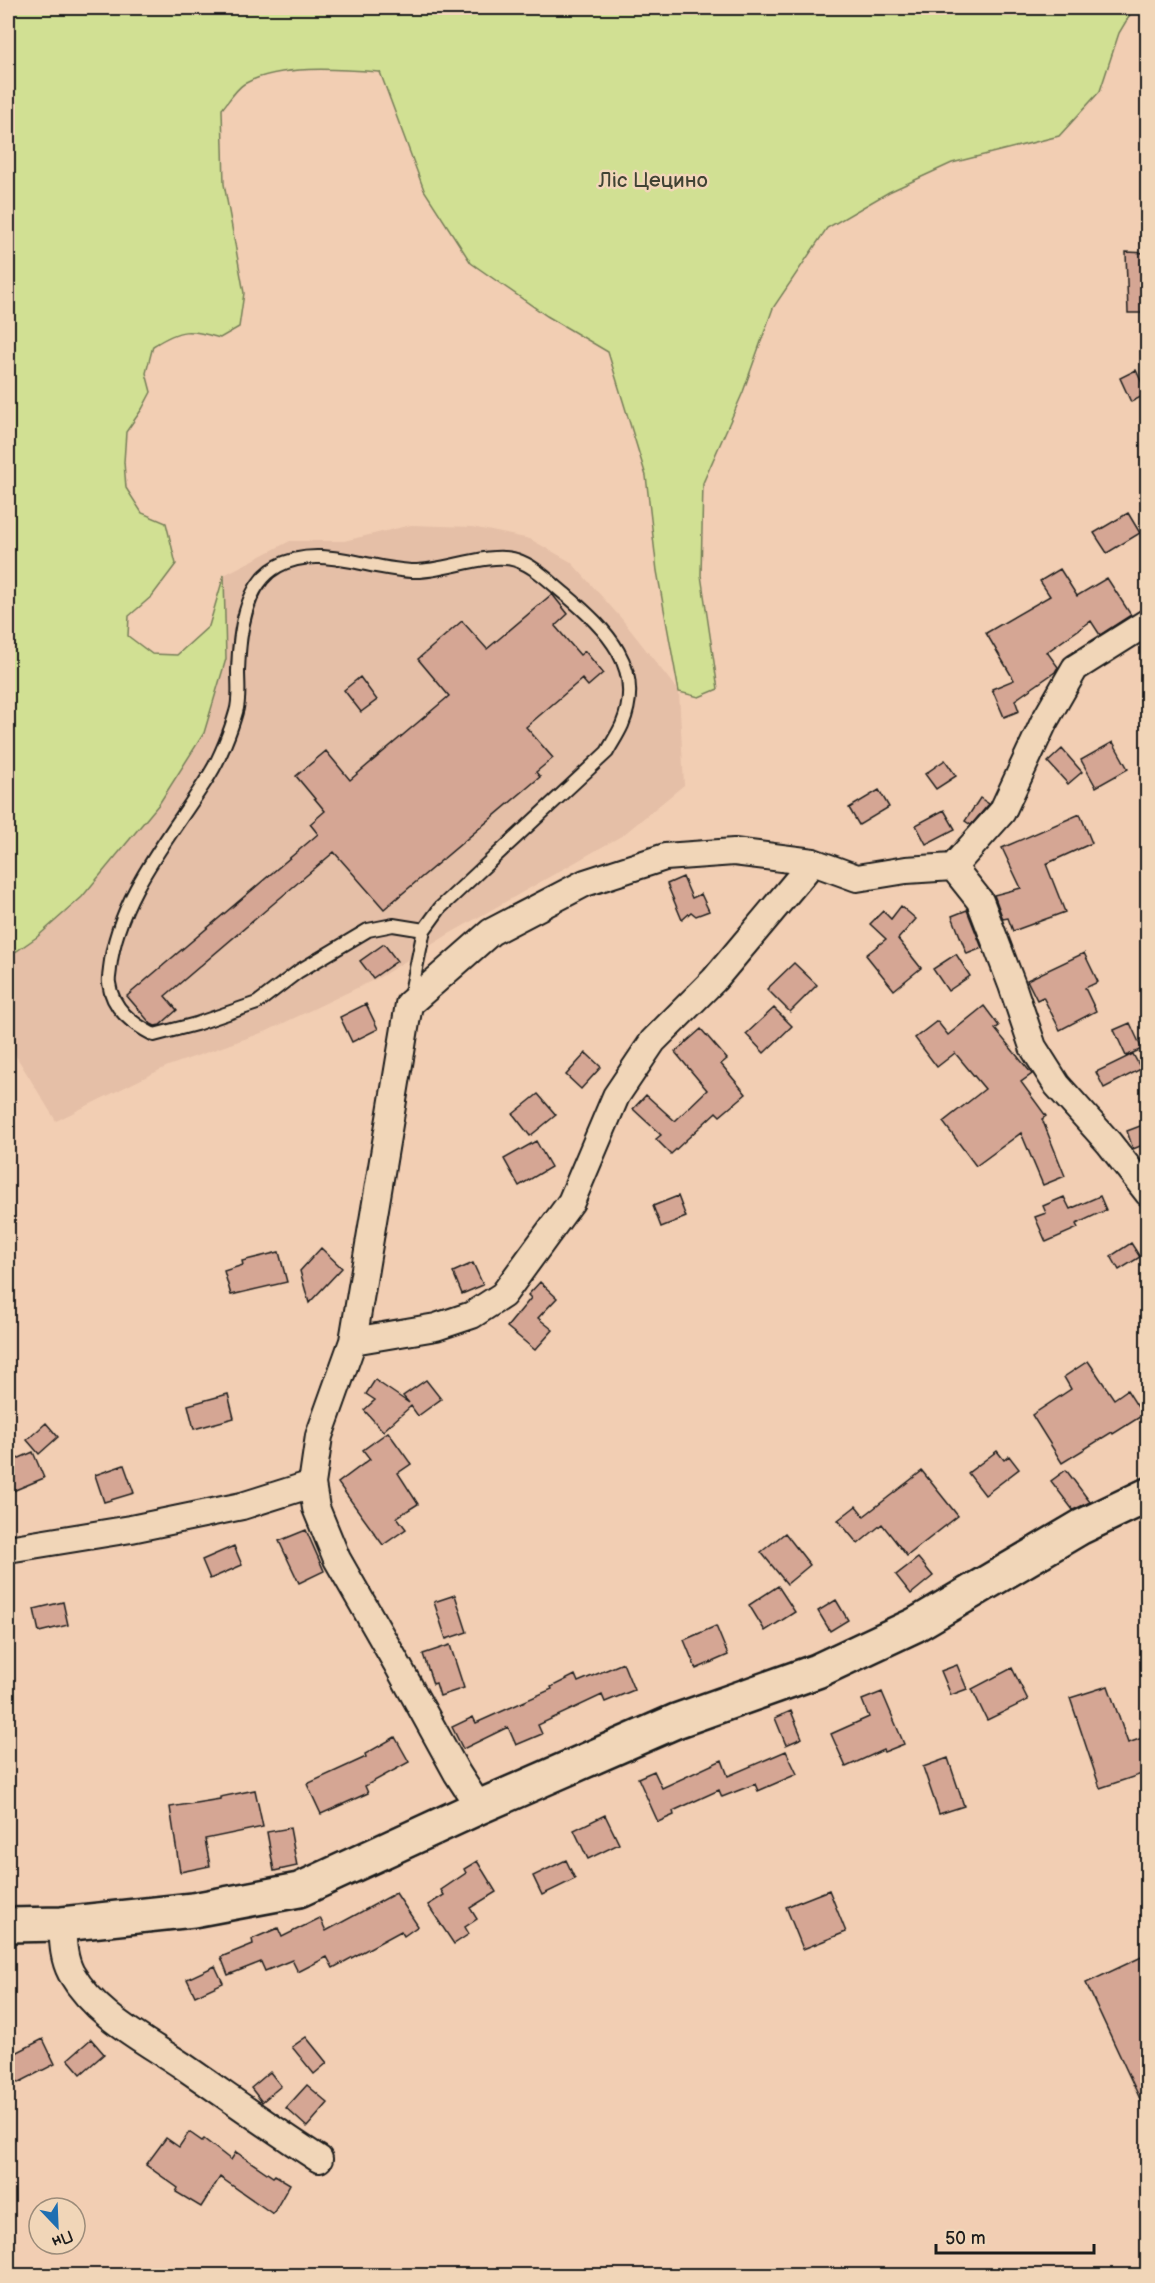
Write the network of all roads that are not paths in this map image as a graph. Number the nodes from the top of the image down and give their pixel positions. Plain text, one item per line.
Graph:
1 (1148, 622) edge
2 (813, 862) junction
3 (953, 867) junction
4 (424, 930) junction
5 (409, 1004) junction
6 (1148, 1193) edge
7 (353, 1341) junction
8 (312, 1484) junction
9 (1148, 1495) edge
10 (8, 1549) edge
11 (479, 1807) junction
12 (62, 1924) junction
13 (8, 1925) edge
14 (319, 2159) dead end

1 - 3 street
2 - 3 street
2 - 5 street
2 - 7 street
3 - 6 street
4 - 4 lane
4 - 5 lane
5 - 7 street
7 - 8 street
8 - 10 street
8 - 11 street
9 - 11 main road
11 - 12 main road
12 - 13 main road
12 - 14 street

